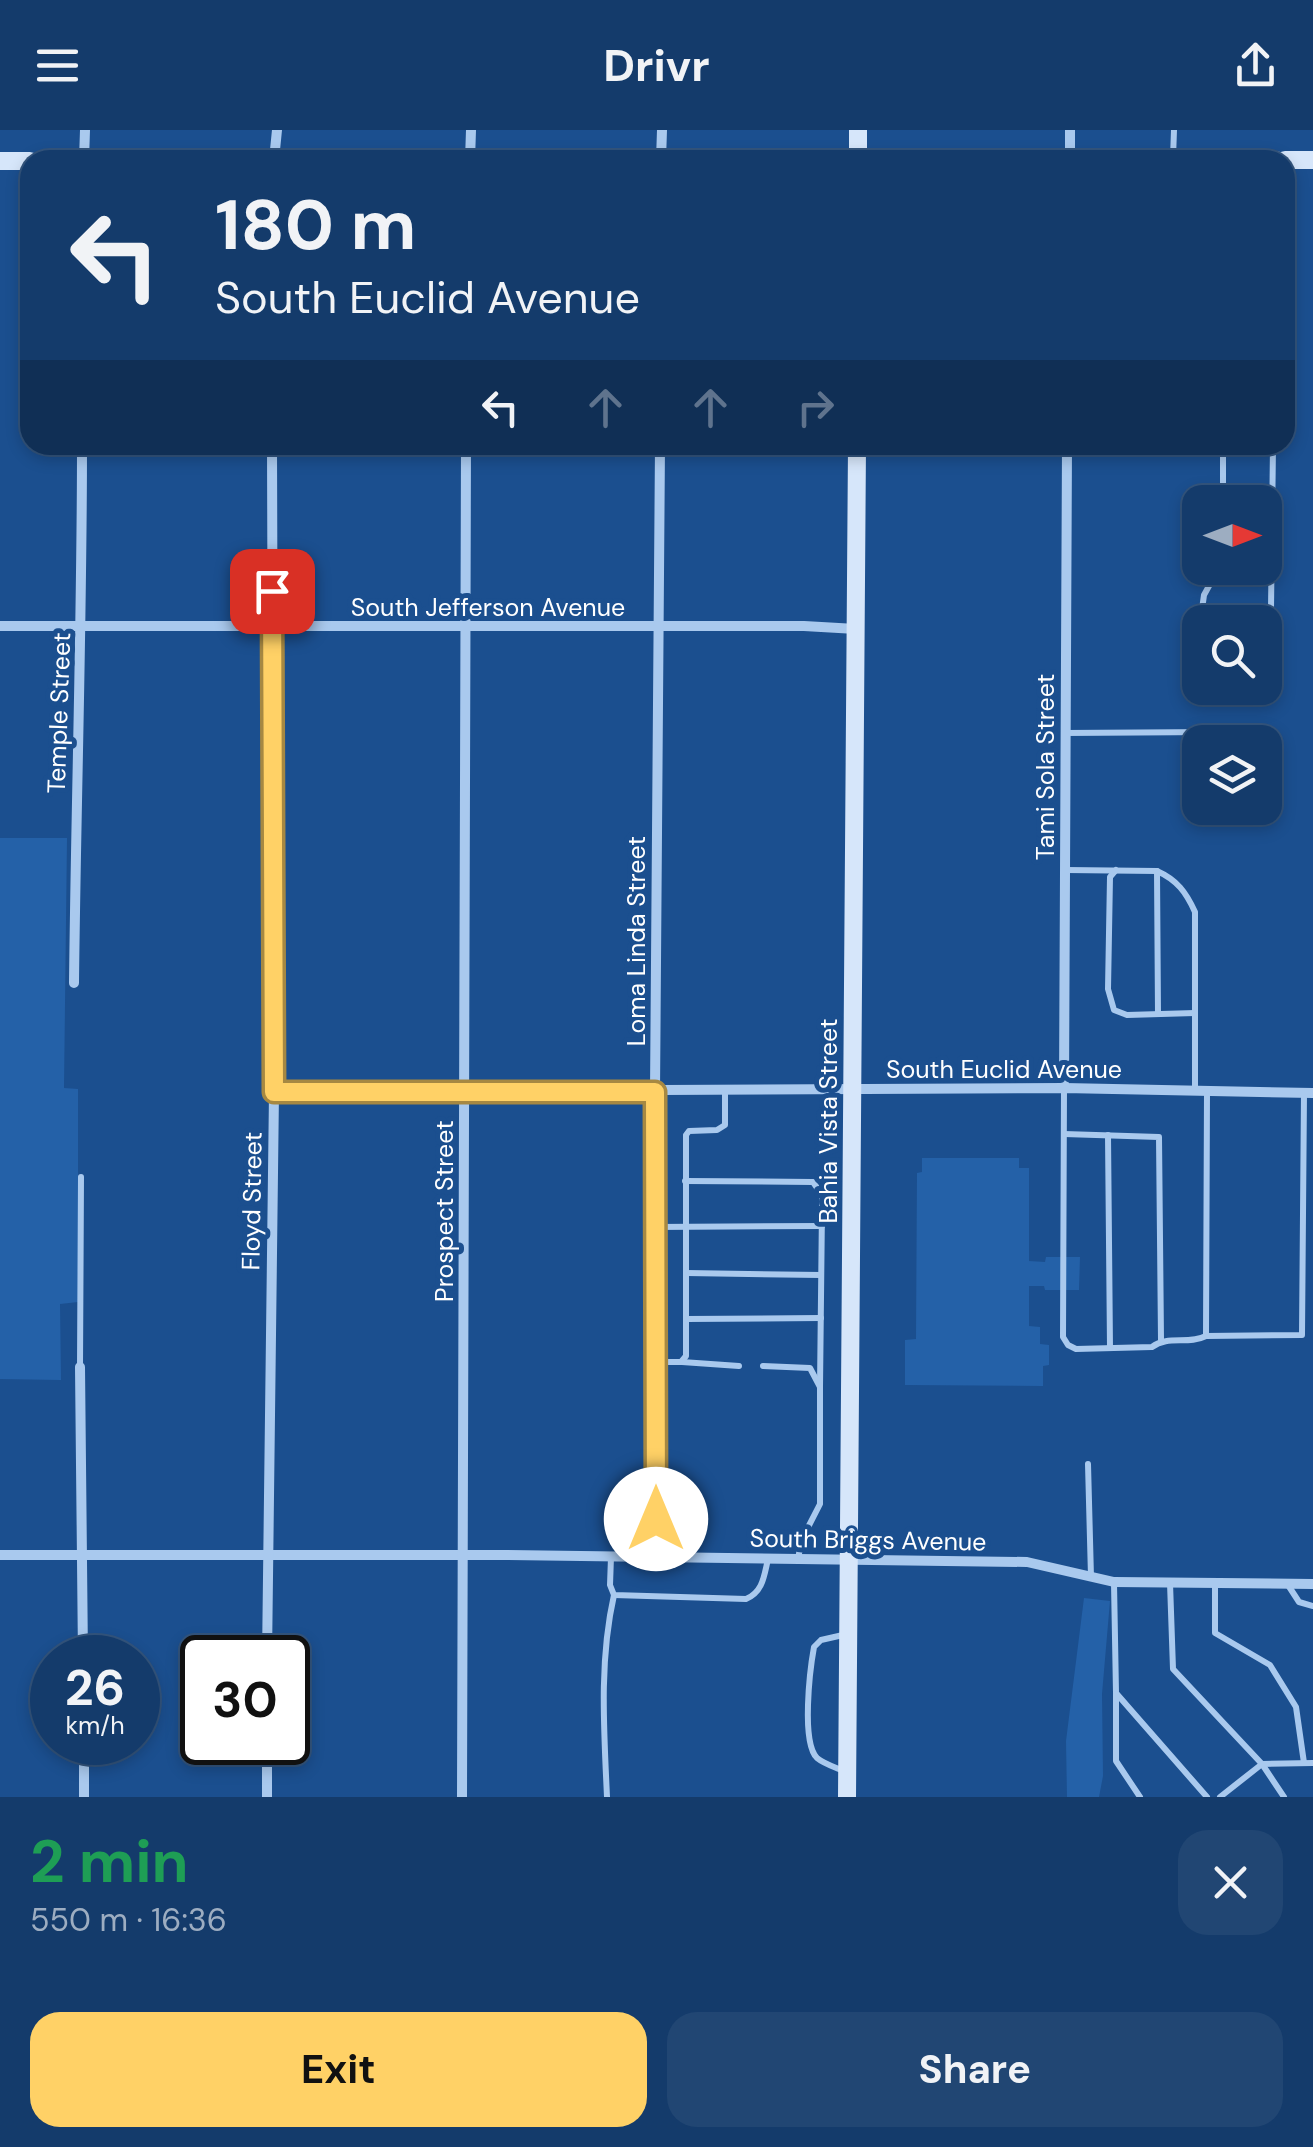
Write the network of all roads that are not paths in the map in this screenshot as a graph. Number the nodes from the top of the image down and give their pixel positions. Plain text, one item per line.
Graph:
1 (82, 455) edge
2 (272, 455) edge
3 (466, 455) edge
4 (660, 455) edge
5 (857, 455) edge
6 (1067, 455) edge
7 (1223, 455) edge
8 (1273, 455) edge
9 (1223, 485) edge
10 (1271, 605) edge
11 (0, 626) edge
12 (82, 626) junction
13 (272, 627) junction
14 (658, 627) junction
15 (464, 628) junction
16 (856, 629) junction
17 (1182, 732) edge
18 (1064, 733) junction
19 (1117, 869) junction
20 (1064, 870) junction
21 (1157, 871) junction
22 (74, 982) dead end
23 (1195, 1013) junction
24 (1158, 1014) junction
25 (854, 1088) junction
26 (1064, 1088) junction
27 (1201, 1091) junction
28 (274, 1092) junction
29 (464, 1092) junction
30 (655, 1092) junction
31 (725, 1092) junction
32 (1309, 1093) edge
33 (1064, 1134) junction
34 (1108, 1135) junction
35 (81, 1177) dead end
36 (685, 1182) junction
37 (656, 1226) junction
38 (685, 1226) junction
39 (822, 1226) junction
40 (686, 1274) junction
41 (821, 1275) junction
42 (820, 1318) junction
43 (686, 1319) junction
44 (1206, 1336) junction
45 (1161, 1340) junction
46 (1110, 1348) junction
47 (656, 1362) junction
48 (680, 1362) junction
49 (738, 1366) dead end
50 (763, 1366) dead end
51 (80, 1367) joint
52 (820, 1387) junction
53 (1088, 1464) dead end
54 (267, 1555) junction
55 (0, 1556) edge
56 (83, 1556) junction
57 (463, 1556) junction
58 (611, 1556) junction
59 (657, 1556) junction
60 (768, 1559) junction
61 (798, 1560) junction
62 (850, 1561) junction
63 (1090, 1578) junction
64 (1114, 1582) junction
65 (1170, 1582) junction
66 (1215, 1583) junction
67 (1288, 1584) junction
68 (1313, 1584) edge
69 (614, 1595) junction
70 (1313, 1606) edge
71 (849, 1634) junction
72 (83, 1635) edge
73 (267, 1635) edge
74 (1116, 1693) junction
75 (1304, 1763) junction
76 (1313, 1763) edge
77 (1262, 1764) junction
78 (84, 1765) edge
79 (267, 1765) edge
80 (847, 1772) junction
81 (84, 1797) edge
82 (267, 1797) edge
83 (462, 1797) edge
84 (607, 1797) edge
85 (847, 1797) edge
86 (1140, 1797) edge
87 (1207, 1797) edge
88 (1220, 1797) edge
89 (1284, 1797) edge

1 - 12 street, Temple Street
2 - 13 street, Floyd Street
3 - 15 street, Prospect Street
4 - 14 street, Loma Linda Street
5 - 16 street, Bahia Vista Street
6 - 18 street, Tami Sola Street
7 - 9 lane
8 - 10 lane
11 - 12 street, South Jefferson Avenue
12 - 13 street, South Jefferson Avenue
12 - 22 street, Temple Street
13 - 15 street, South Jefferson Avenue
13 - 28 street, Floyd Street
14 - 15 street, South Jefferson Avenue
14 - 16 street, South Jefferson Avenue
14 - 30 street, Loma Linda Street
15 - 29 street, Prospect Street
16 - 25 street, Bahia Vista Street
17 - 18 lane
18 - 20 street, Tami Sola Street
19 - 20 lane
19 - 21 lane
19 - 24 lane
20 - 26 street, Tami Sola Street
21 - 23 lane
21 - 24 lane
23 - 24 lane
23 - 27 lane
25 - 26 street, South Euclid Avenue
25 - 31 street, South Euclid Avenue
25 - 62 street, Bahia Vista Street
26 - 27 street, South Euclid Avenue
26 - 33 lane
27 - 32 street, South Euclid Avenue
27 - 44 lane
28 - 29 street, South Euclid Avenue
28 - 54 street, Floyd Street
29 - 30 street, South Euclid Avenue
29 - 57 street, Prospect Street
30 - 31 street, South Euclid Avenue
30 - 37 street, Loma Linda Street
31 - 36 lane
32 - 44 lane
33 - 34 lane
33 - 46 lane
34 - 45 lane
34 - 46 lane
35 - 51 lane
36 - 38 lane
36 - 39 lane
37 - 38 lane
37 - 47 street, Loma Linda Street
38 - 39 lane
38 - 40 lane
39 - 41 lane
40 - 41 lane
40 - 43 lane
41 - 42 lane
42 - 43 lane
42 - 52 lane
43 - 48 lane
44 - 45 lane
45 - 46 lane
47 - 48 lane
47 - 59 street, Loma Linda Street
48 - 49 lane
50 - 52 lane
51 - 56 street
52 - 61 lane
53 - 63 lane
54 - 56 street, South Briggs Avenue
54 - 57 street, South Briggs Avenue
54 - 73 street, Floyd Street
55 - 56 street, South Briggs Avenue
56 - 72 street
57 - 58 street, South Briggs Avenue
57 - 83 street, Prospect Street
58 - 59 street, South Briggs Avenue
58 - 69 lane
59 - 60 street, South Briggs Avenue
60 - 61 street, South Briggs Avenue
60 - 69 lane
61 - 62 street, South Briggs Avenue
62 - 63 street, South Briggs Avenue
62 - 71 street, Bahia Vista Street
63 - 64 street, South Briggs Avenue
64 - 65 street, South Briggs Avenue
64 - 74 lane
65 - 66 street, South Briggs Avenue
65 - 77 lane
66 - 67 street, South Briggs Avenue
66 - 75 lane
67 - 68 street, South Briggs Avenue
67 - 70 lane
69 - 84 lane
71 - 80 street, Bahia Vista Street
71 - 80 lane
74 - 86 lane
74 - 87 lane
75 - 76 lane
75 - 77 lane
77 - 88 lane
77 - 89 lane
78 - 81 street
79 - 82 street
80 - 85 street, Bahia Vista Street

